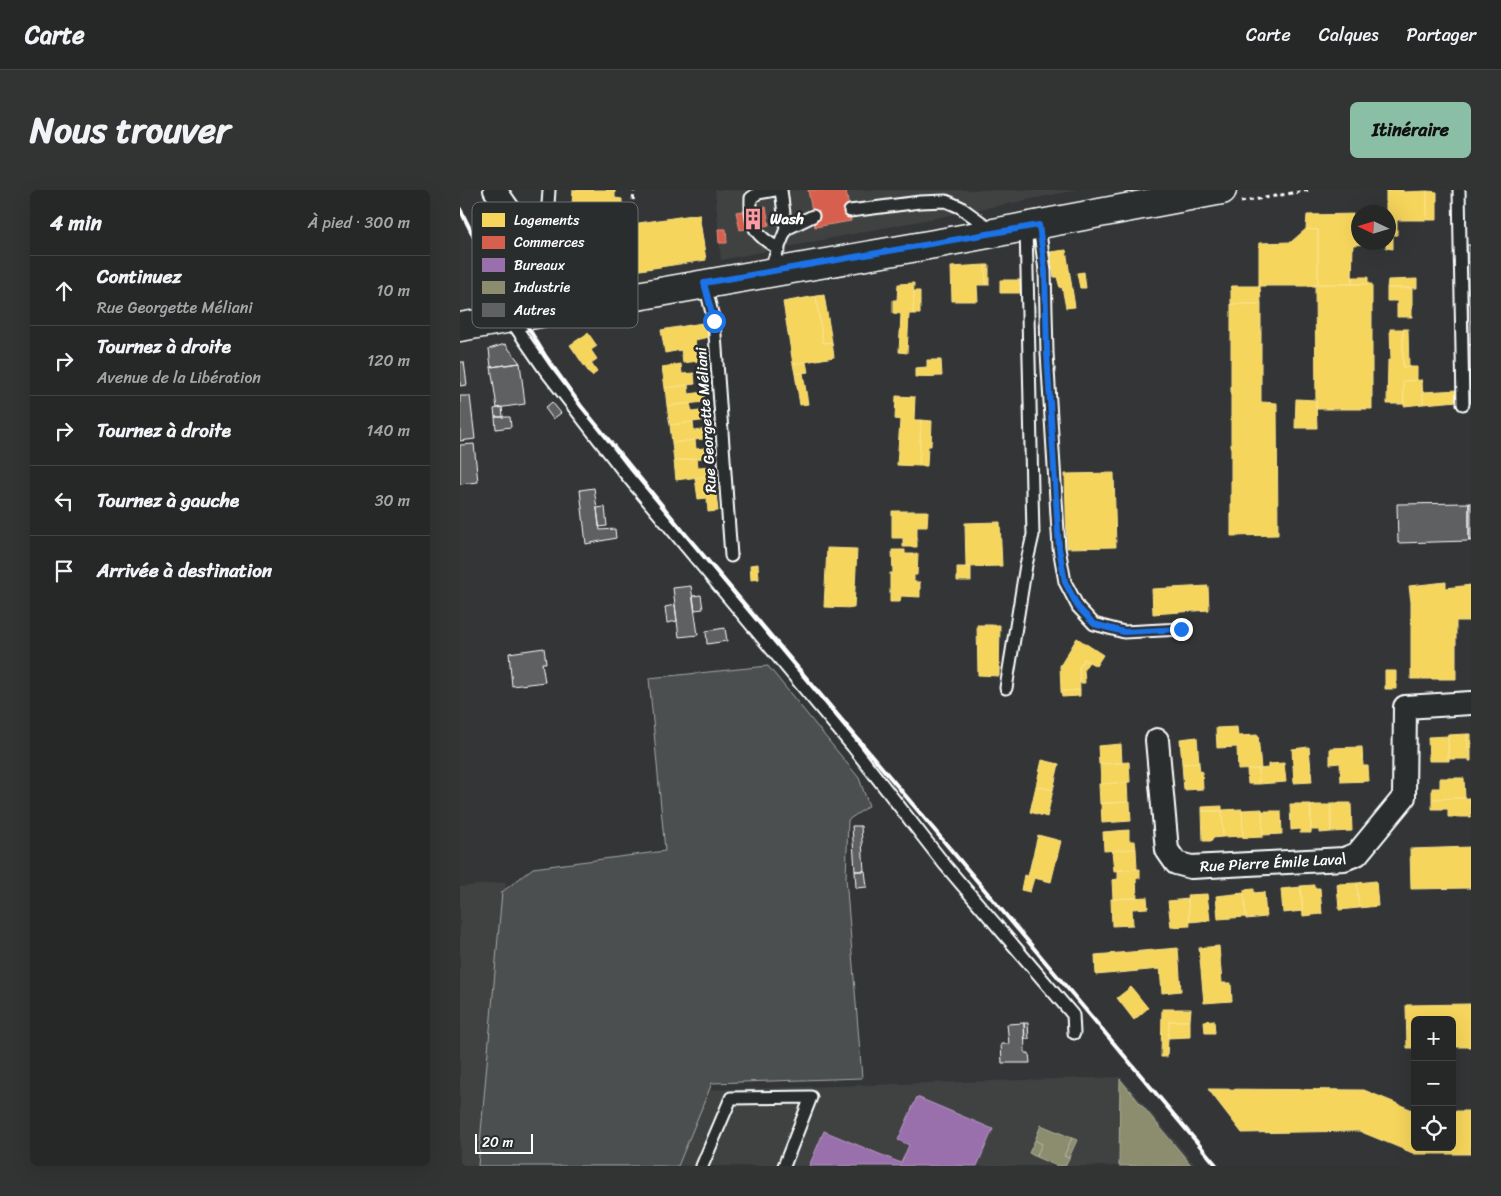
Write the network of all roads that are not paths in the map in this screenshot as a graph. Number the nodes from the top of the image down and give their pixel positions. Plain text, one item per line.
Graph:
1 (495, 190) edge
2 (775, 190) edge
3 (781, 190) edge
4 (1222, 190) edge
5 (1459, 190) edge
6 (1150, 197) edge
7 (503, 202) edge
8 (850, 210) dead end
9 (813, 216) dead end
10 (1032, 226) junction
11 (786, 229) junction
12 (995, 233) junction
13 (774, 261) junction
14 (704, 283) junction
15 (638, 295) edge
16 (516, 328) edge
17 (1463, 404) dead end
18 (731, 556) dead end
19 (1181, 629) dead end
20 (1006, 688) dead end
21 (1471, 704) edge
22 (1157, 740) dead end
23 (1074, 1033) dead end
24 (702, 1166) edge
25 (784, 1166) edge

1 - 7 street
2 - 13 lane
3 - 11 lane
4 - 6 main road
5 - 17 lane
6 - 10 main road
8 - 12 lane
9 - 11 lane
10 - 12 main road
10 - 19 lane
10 - 20 lane
11 - 13 lane
12 - 13 main road
13 - 14 main road
14 - 15 main road
14 - 18 lane, Rue Georgette Méliani
16 - 23 lane
21 - 22 street, Rue Pierre Émile Laval
24 - 25 lane

